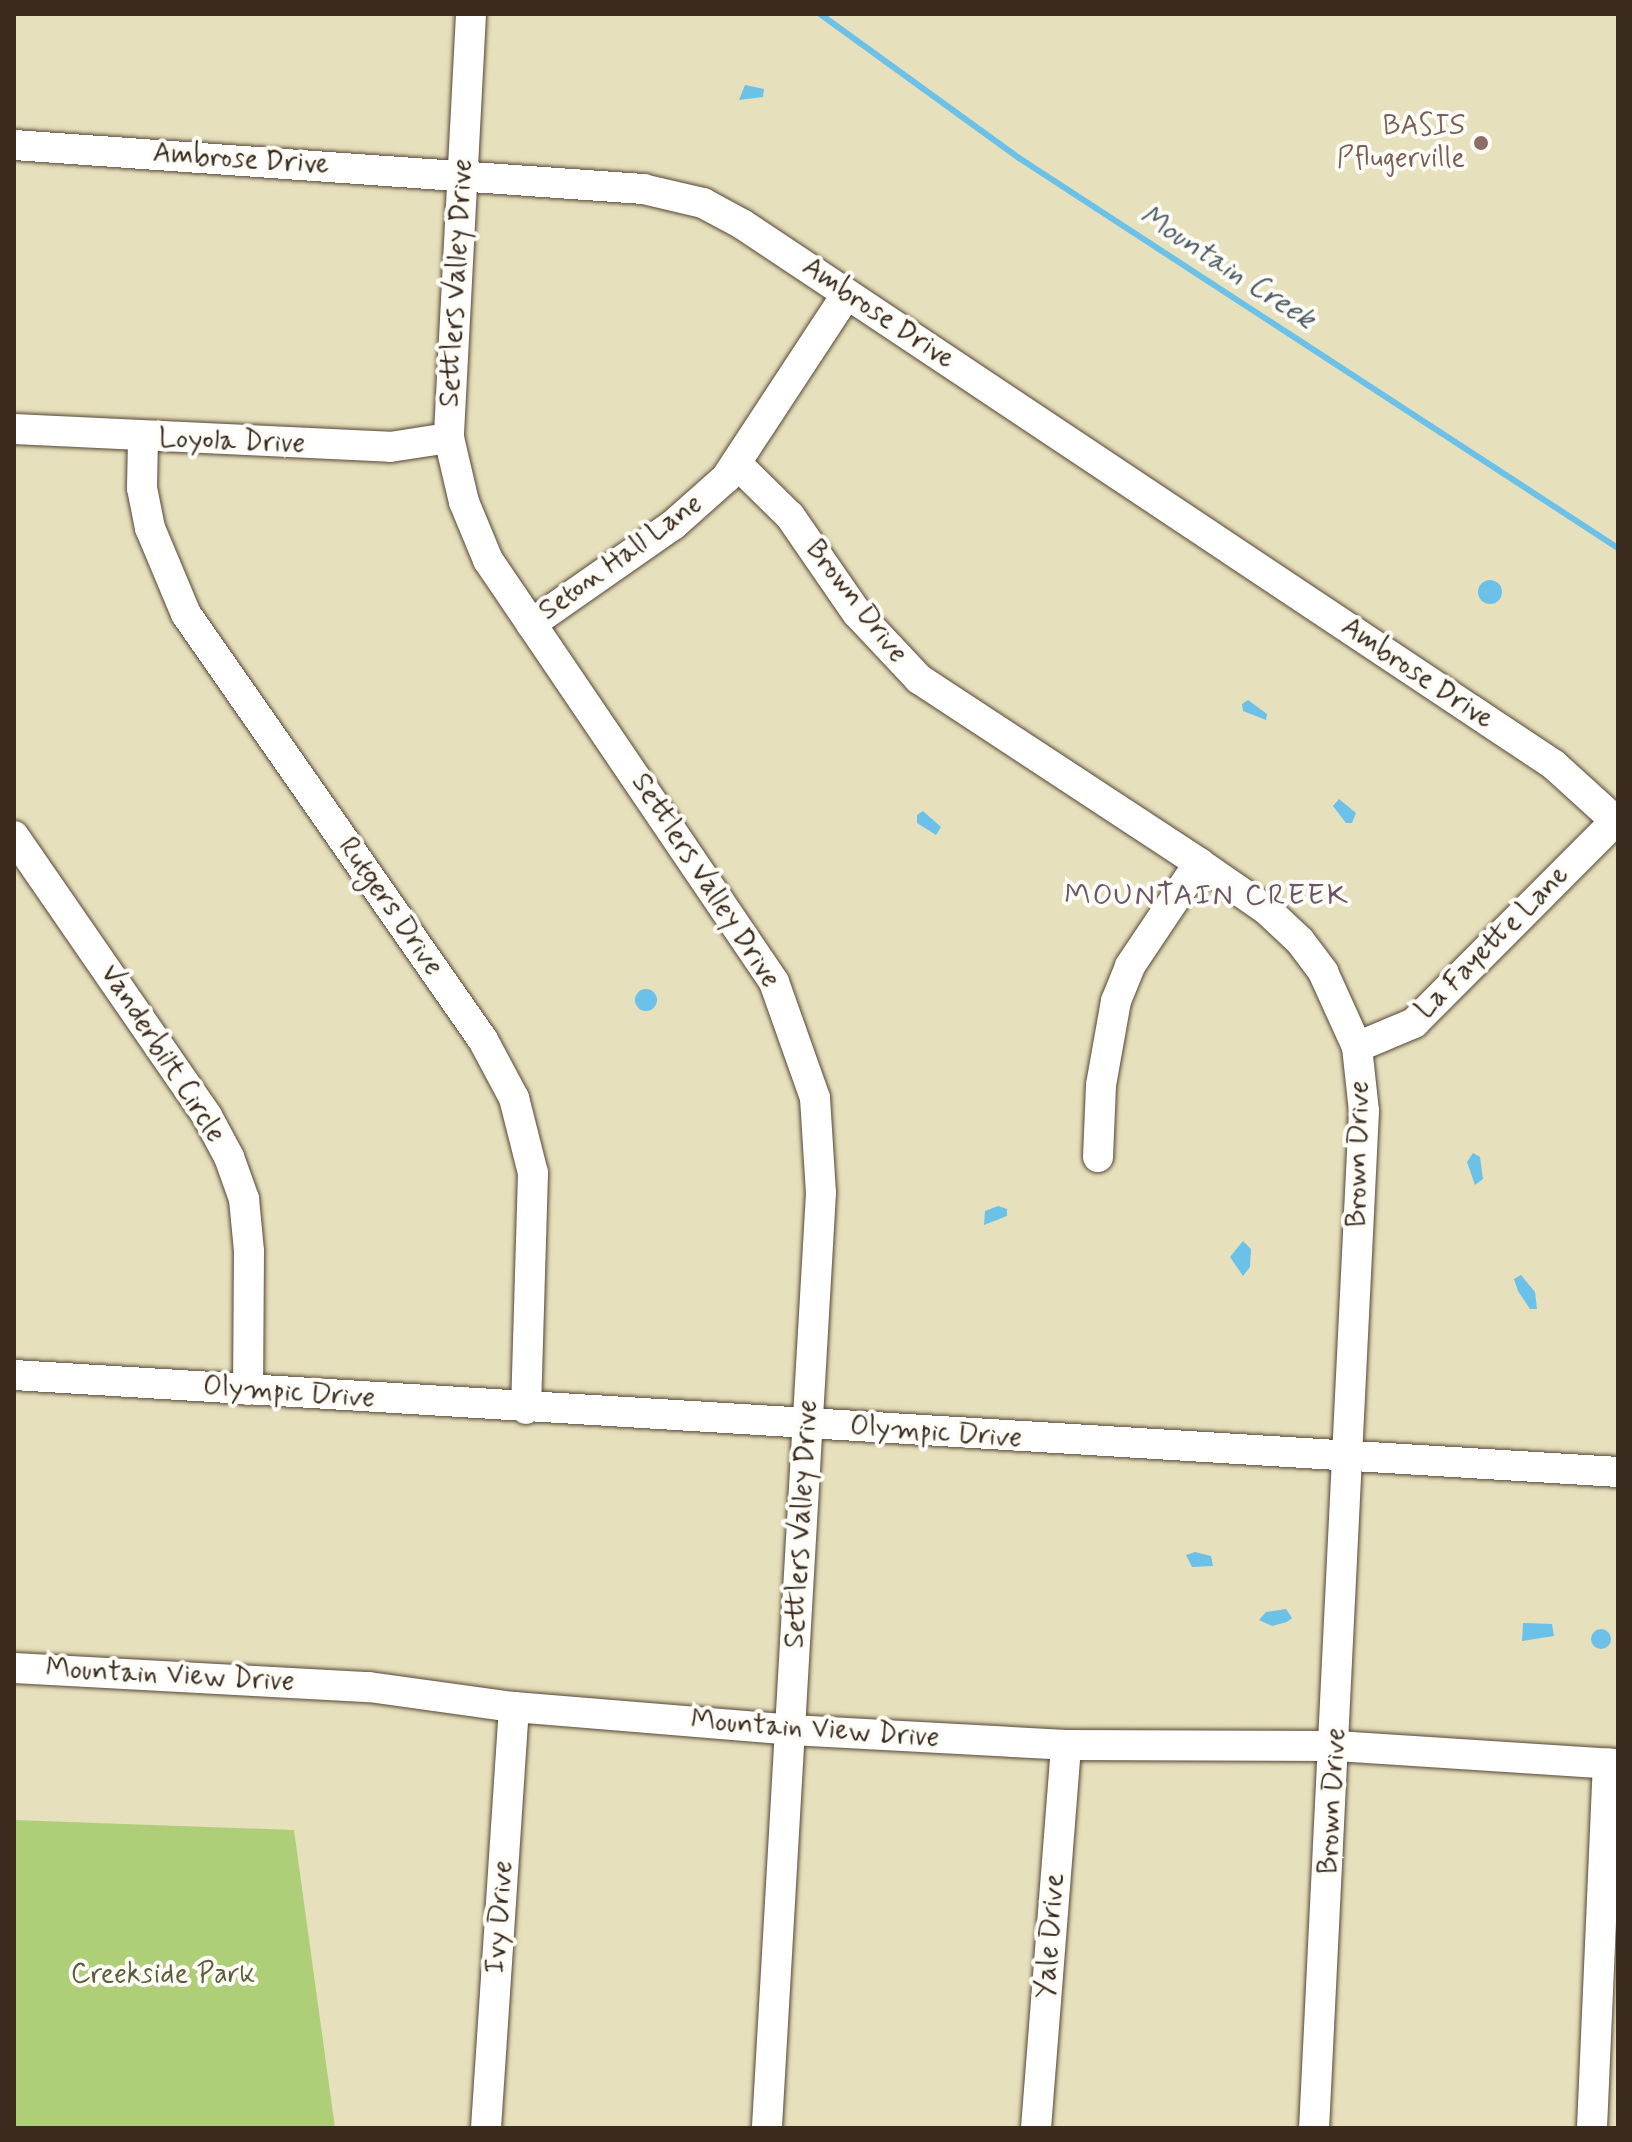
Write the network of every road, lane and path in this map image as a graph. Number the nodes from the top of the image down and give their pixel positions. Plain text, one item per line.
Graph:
1 (471, 14) edge
2 (14, 145) edge
3 (462, 175) junction
4 (847, 294) junction
5 (14, 429) edge
6 (449, 438) junction
7 (143, 439) junction
8 (737, 464) junction
9 (531, 624) junction
10 (1617, 821) edge
11 (14, 836) edge
12 (1199, 863) junction
13 (1357, 1047) junction
14 (1098, 1157) dead end
15 (14, 1375) edge
16 (248, 1390) junction
17 (526, 1409) junction
18 (806, 1425) junction
19 (1347, 1459) junction
20 (1618, 1472) edge
21 (14, 1668) edge
22 (514, 1707) junction
23 (791, 1730) junction
24 (1066, 1745) junction
25 (1336, 1746) junction
26 (1613, 1763) edge
27 (1606, 2039) edge
28 (486, 2128) edge
29 (767, 2128) edge
30 (1036, 2128) edge
31 (1314, 2128) edge
32 (1592, 2128) edge

1 - 3 street, Settlers Valley Drive
2 - 3 street, Ambrose Drive
3 - 4 street, Ambrose Drive
3 - 6 street, Settlers Valley Drive
4 - 8 street, Seton Hall Lane
4 - 10 street, Ambrose Drive
5 - 7 street, Loyola Drive
6 - 7 street, Loyola Drive
6 - 9 street, Settlers Valley Drive
7 - 17 street, Rutgers Drive
8 - 9 street, Seton Hall Lane
8 - 12 street, Brown Drive
9 - 18 street, Settlers Valley Drive
10 - 13 street, La Fayette Lane
11 - 16 street, Vanderbilt Circle
12 - 13 street, Brown Drive
12 - 14 street
13 - 19 street, Brown Drive
15 - 16 street, Olympic Drive
16 - 17 street, Olympic Drive
17 - 18 street, Olympic Drive
18 - 19 street, Olympic Drive
18 - 23 street, Settlers Valley Drive
19 - 20 street, Olympic Drive
19 - 25 street, Brown Drive
21 - 22 street, Mountain View Drive
22 - 23 street, Mountain View Drive
22 - 28 street, Ivy Drive
23 - 24 street, Mountain View Drive
23 - 29 street, Settlers Valley Drive
24 - 25 street, Mountain View Drive
24 - 30 street, Yale Drive
25 - 26 street, Mountain View Drive
25 - 31 street, Brown Drive
26 - 27 street
27 - 32 street

